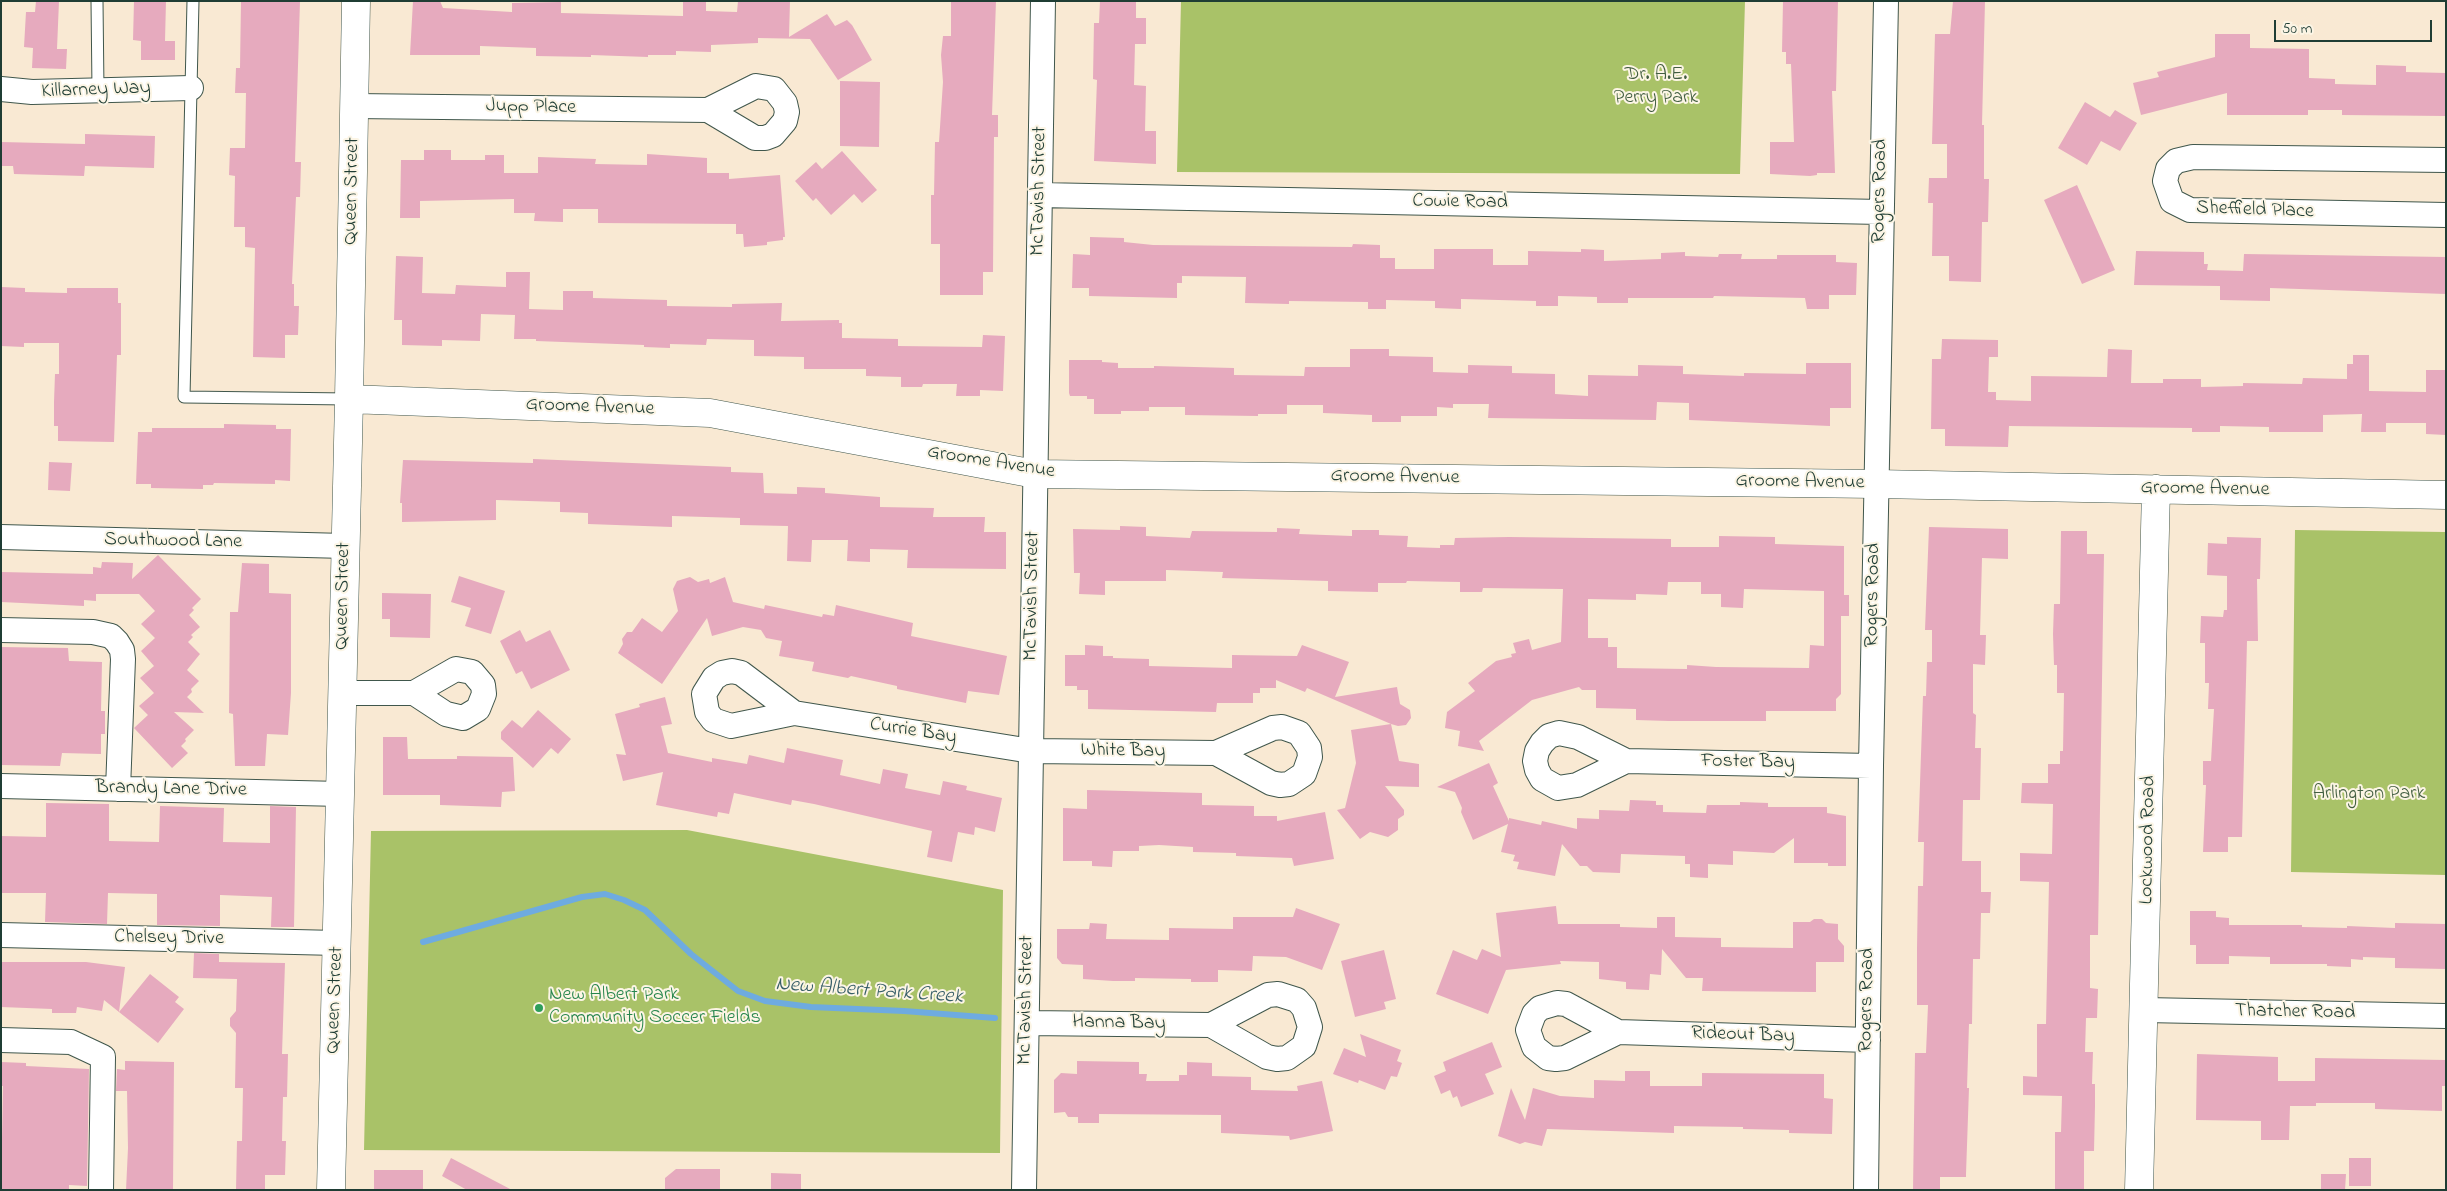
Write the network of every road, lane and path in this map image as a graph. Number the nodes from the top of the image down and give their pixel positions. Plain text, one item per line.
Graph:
1 (97, 1) edge
2 (194, 1) edge
3 (356, 1) edge
4 (1043, 1) edge
5 (1886, 1) edge
6 (191, 88) junction
7 (1, 89) edge
8 (98, 90) junction
9 (354, 106) junction
10 (708, 110) dead end
11 (2446, 160) edge
12 (1040, 195) junction
13 (1880, 212) junction
14 (2446, 215) edge
15 (349, 399) junction
16 (1035, 474) junction
17 (1876, 484) junction
18 (2156, 490) junction
19 (2446, 495) edge
20 (1, 537) edge
21 (345, 546) junction
22 (1, 630) edge
23 (342, 693) junction
24 (414, 693) dead end
25 (794, 713) dead end
26 (1031, 751) junction
27 (1216, 753) dead end
28 (1626, 761) dead end
29 (1871, 766) junction
30 (1, 786) edge
31 (118, 789) junction
32 (340, 794) junction
33 (1, 935) edge
34 (337, 943) junction
35 (2145, 1010) junction
36 (2446, 1016) edge
37 (1027, 1023) junction
38 (1211, 1025) dead end
39 (1618, 1032) dead end
40 (1, 1040) edge
41 (1868, 1040) junction
42 (101, 1190) edge
43 (331, 1190) edge
44 (1024, 1190) edge
45 (1866, 1190) edge
46 (2139, 1190) edge

1 - 8 lane
2 - 6 lane
3 - 9 street, Queen Street
4 - 12 street, McTavish Street
5 - 13 street, Rogers Road
6 - 8 street, Killarney Way
6 - 15 lane
7 - 8 street, Killarney Way
9 - 10 street, Jupp Place
9 - 15 street, Queen Street
11 - 14 street, Sheffield Place
12 - 13 street, Cowie Road
12 - 16 street, McTavish Street
13 - 17 street, Rogers Road
15 - 16 street, Groome Avenue
15 - 21 street, Queen Street
16 - 17 street, Groome Avenue
16 - 26 street, McTavish Street
17 - 18 street, Groome Avenue
17 - 29 street, Rogers Road
18 - 19 street, Groome Avenue
18 - 35 street, Lockwood Road
20 - 21 street, Southwood Lane
21 - 23 street, Queen Street
22 - 31 street
23 - 24 street
23 - 32 street, Queen Street
25 - 26 street, Currie Bay
26 - 27 street, White Bay
26 - 37 street, McTavish Street
28 - 29 street, Foster Bay
29 - 41 street, Rogers Road
30 - 31 street, Brandy Lane Drive
31 - 32 street, Brandy Lane Drive
32 - 34 street, Queen Street
33 - 34 street, Chelsey Drive
34 - 43 street, Queen Street
35 - 36 street, Thatcher Road
35 - 46 street, Lockwood Road
37 - 38 street, Hanna Bay
37 - 44 street, McTavish Street
39 - 41 street, Rideout Bay
40 - 42 street
41 - 45 street, Rogers Road

